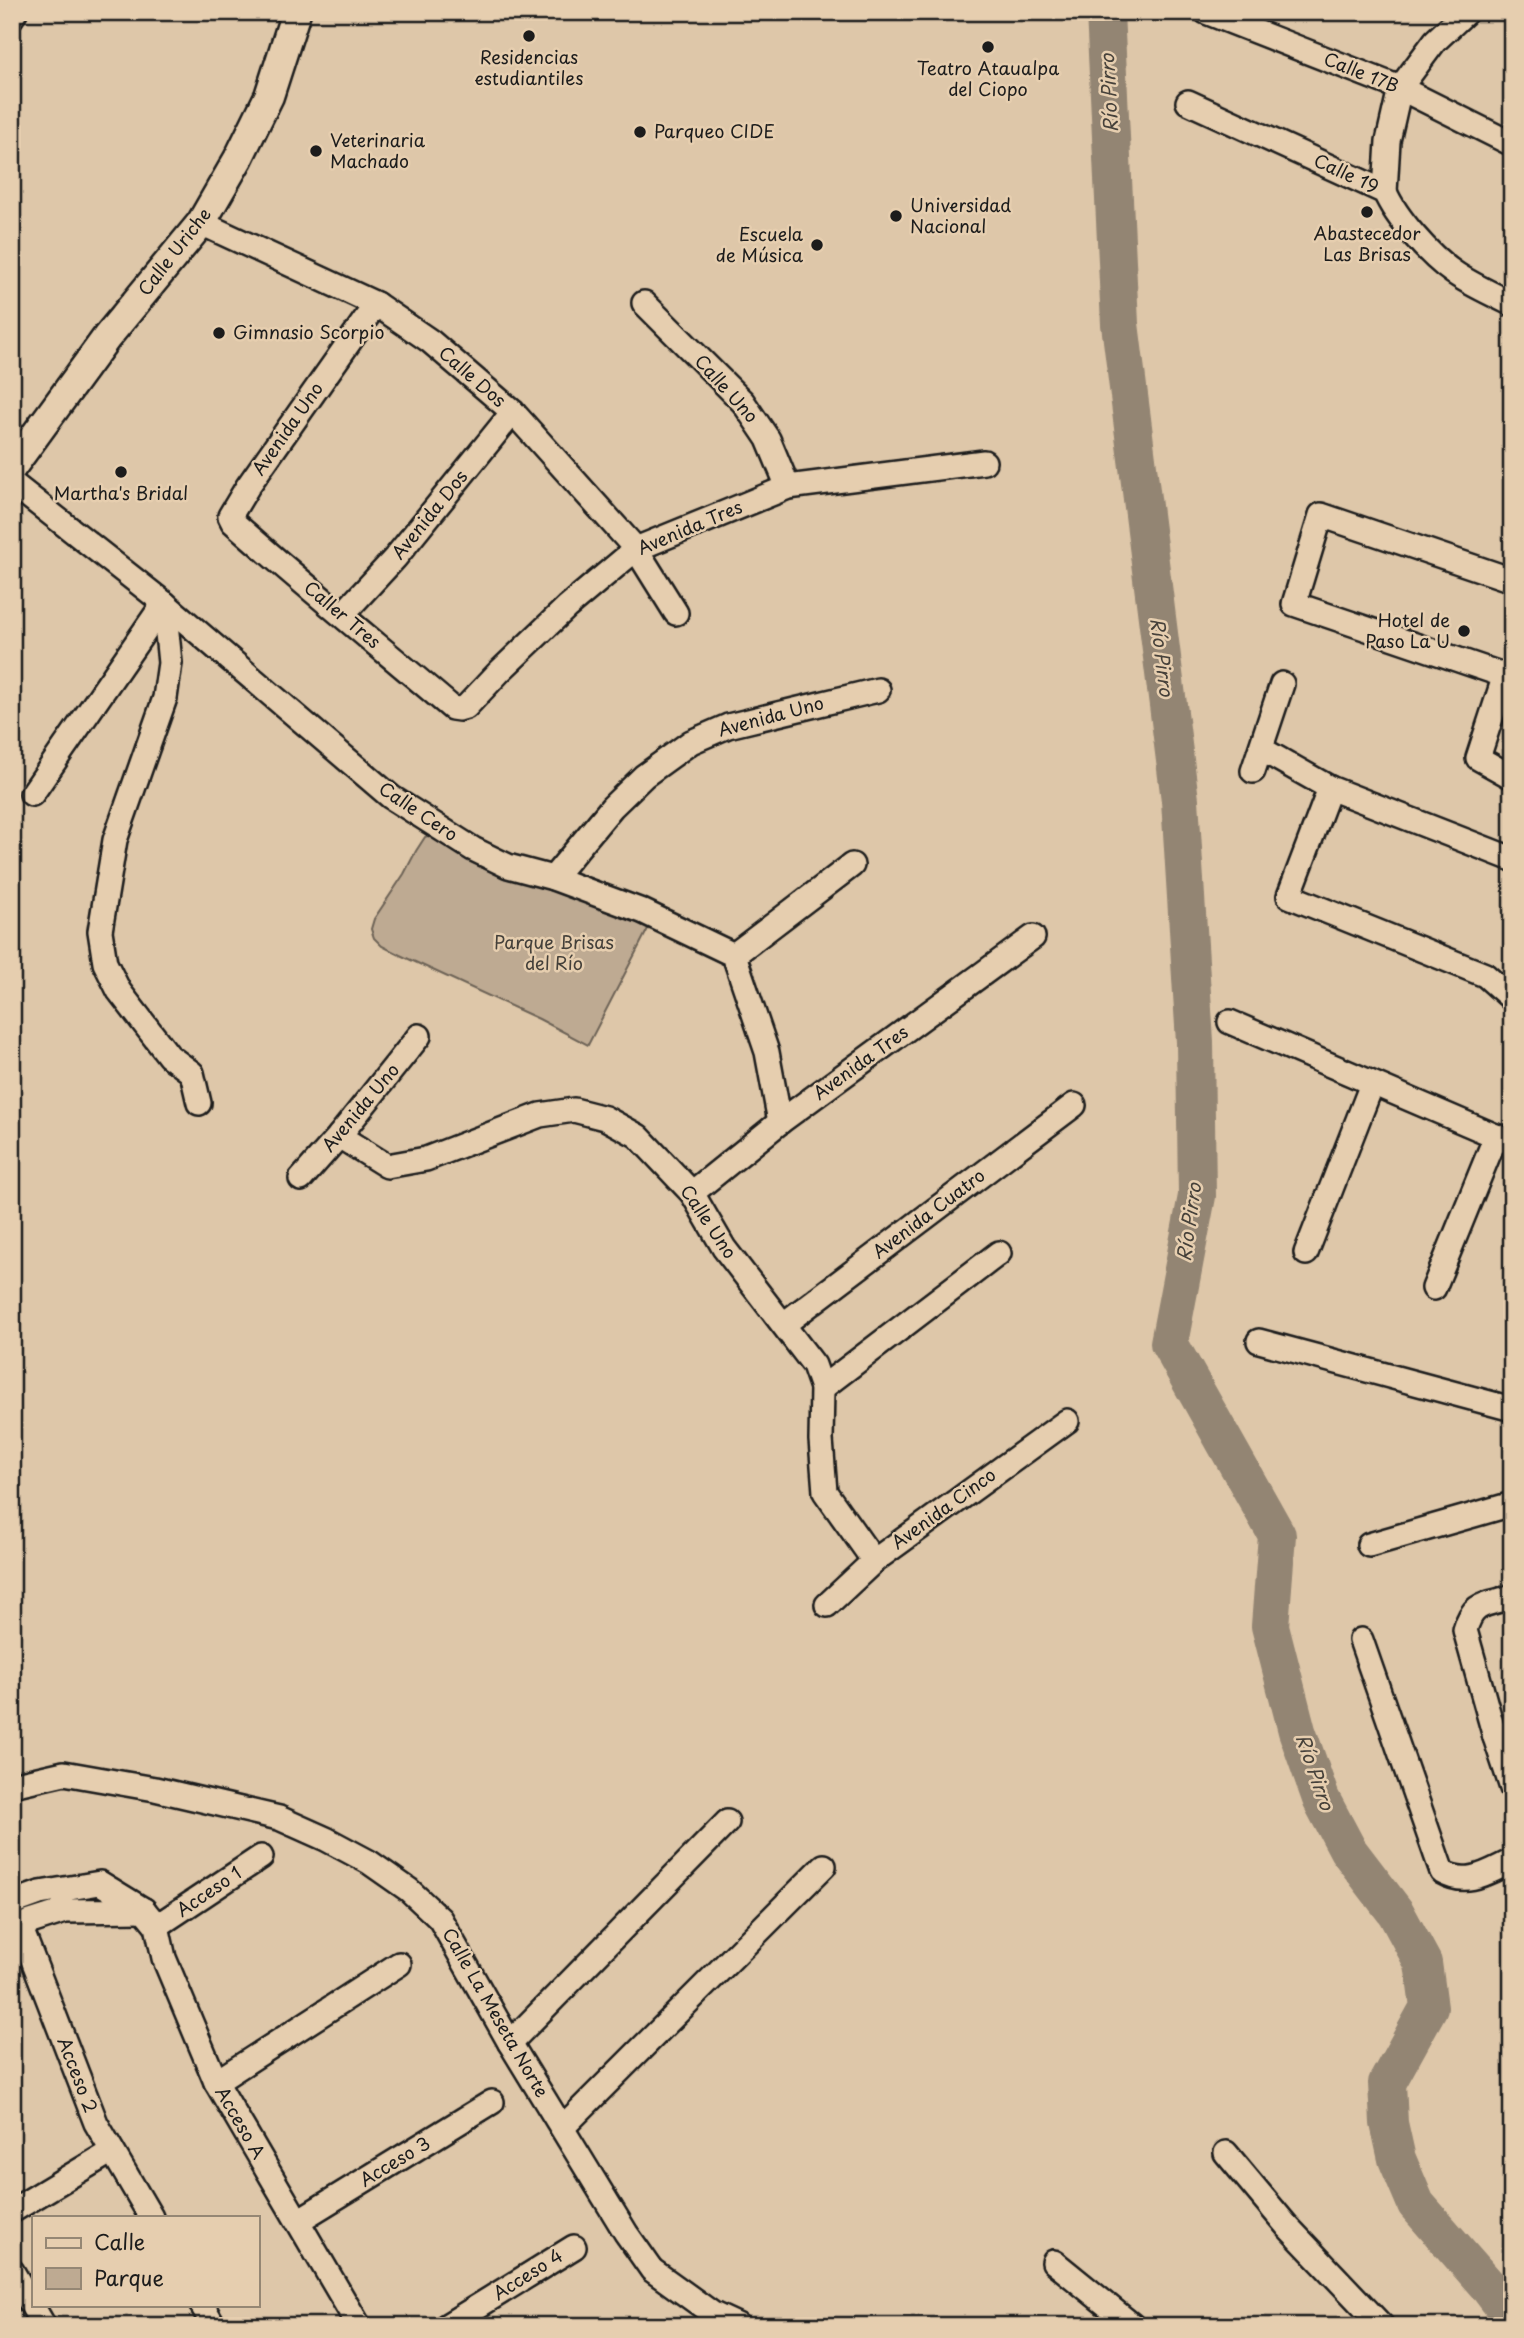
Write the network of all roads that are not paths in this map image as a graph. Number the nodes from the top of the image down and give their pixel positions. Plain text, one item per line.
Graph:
1 (15, 12) edge
2 (296, 12) edge
3 (1206, 12) edge
4 (1466, 12) edge
5 (12, 17) edge
6 (1400, 88) junction
7 (1188, 102) dead end
8 (1512, 144) edge
9 (1385, 192) junction
10 (201, 223) junction
11 (644, 303) dead end
12 (376, 304) junction
13 (1512, 304) edge
14 (513, 412) junction
15 (984, 462) dead end
16 (12, 467) edge
17 (12, 484) edge
18 (788, 487) junction
19 (233, 522) joint
20 (636, 548) junction
21 (1512, 580) edge
22 (164, 603) junction
23 (676, 613) dead end
24 (343, 614) junction
25 (1508, 676) edge
26 (1282, 684) dead end
27 (878, 690) dead end
28 (452, 708) joint
29 (1261, 749) junction
30 (1253, 771) dead end
31 (1512, 777) edge
32 (1330, 788) junction
33 (32, 794) dead end
34 (1512, 859) edge
35 (852, 865) dead end
36 (553, 878) junction
37 (1033, 937) dead end
38 (734, 955) junction
39 (1512, 999) edge
40 (1230, 1022) dead end
41 (419, 1036) dead end
42 (1372, 1084) junction
43 (199, 1103) dead end
44 (1074, 1105) dead end
45 (780, 1122) junction
46 (339, 1136) junction
47 (1504, 1139) edge
48 (301, 1178) dead end
49 (692, 1193) junction
50 (999, 1253) dead end
51 (1307, 1253) dead end
52 (1434, 1288) dead end
53 (784, 1324) junction
54 (1259, 1341) dead end
55 (822, 1388) junction
56 (1512, 1409) edge
57 (1067, 1421) dead end
58 (1512, 1504) edge
59 (1369, 1545) dead end
60 (873, 1561) junction
61 (1512, 1597) edge
62 (827, 1605) dead end
63 (1361, 1640) dead end
64 (1503, 1734) edge
65 (12, 1786) edge
66 (1512, 1788) edge
67 (727, 1822) dead end
68 (261, 1857) dead end
69 (1512, 1861) edge
70 (824, 1866) dead end
71 (12, 1903) edge
72 (151, 1918) junction
73 (16, 1927) edge
74 (399, 1964) dead end
75 (510, 2043) junction
76 (216, 2082) junction
77 (492, 2102) dead end
78 (562, 2127) junction
79 (112, 2151) junction
80 (1226, 2152) dead end
81 (12, 2211) edge
82 (150, 2216) edge
83 (298, 2221) junction
84 (574, 2247) dead end
85 (1054, 2262) dead end
86 (12, 2271) edge
87 (32, 2305) edge
88 (32, 2306) edge
89 (203, 2306) edge
90 (44, 2326) edge
91 (214, 2326) edge
92 (359, 2326) edge
93 (446, 2326) edge
94 (738, 2326) edge
95 (1133, 2326) edge
96 (1382, 2326) edge

1 - 5 street
2 - 10 main road, Calle Uriche
3 - 6 street, Calle 17B
4 - 6 street
6 - 8 street, Calle 17B
6 - 9 street
7 - 9 street, Calle 19
9 - 13 street, Calle 19
10 - 12 street, Calle Dos
10 - 16 main road, Calle Uriche
11 - 18 street, Calle Uno
12 - 14 street, Calle Dos
12 - 19 street, Avenida Uno
14 - 20 street, Calle Dos
14 - 24 street, Avenida Dos
15 - 18 street, Avenida Tres
17 - 22 street, Calle Cero
18 - 20 street, Avenida Tres
19 - 24 street, Caller Tres
20 - 23 street, Calle Dos
20 - 28 street, Avenida Tres
21 - 25 street
22 - 33 street
22 - 36 street, Calle Cero
22 - 43 street
24 - 28 street, Caller Tres
25 - 31 street
26 - 29 street
27 - 36 street, Avenida Uno
29 - 30 street
29 - 32 street
32 - 34 street
32 - 39 street
35 - 38 street
36 - 38 street, Calle Cero
37 - 45 street, Avenida Tres
38 - 45 street
40 - 42 street
41 - 46 street, Avenida Uno
42 - 47 street
42 - 51 street
44 - 53 street, Avenida Cuatro
45 - 49 street, Avenida Tres
46 - 48 street, Avenida Uno
46 - 49 street, Calle Uno
47 - 52 street
49 - 53 street, Calle Uno
50 - 55 street
53 - 55 street, Calle Uno
54 - 56 street
55 - 60 street, Calle Uno
57 - 60 street, Avenida Cinco
58 - 59 street
60 - 62 street, Avenida Cinco
61 - 64 street
63 - 69 street
64 - 66 street
65 - 75 street, Calle La Meseta Norte
67 - 75 street
68 - 72 street, Acceso 1
70 - 78 street
71 - 72 street
72 - 73 street
72 - 76 street, Acceso A
73 - 79 street, Acceso 2
74 - 76 street
75 - 78 street, Calle La Meseta Norte
76 - 83 street, Acceso A
77 - 83 street, Acceso 3
78 - 94 street, Calle La Meseta Norte
79 - 81 street
79 - 82 street, Acceso 2
80 - 96 street
83 - 92 street, Acceso A
84 - 93 street, Acceso 4
85 - 95 street
86 - 87 street
88 - 90 street
89 - 91 street

